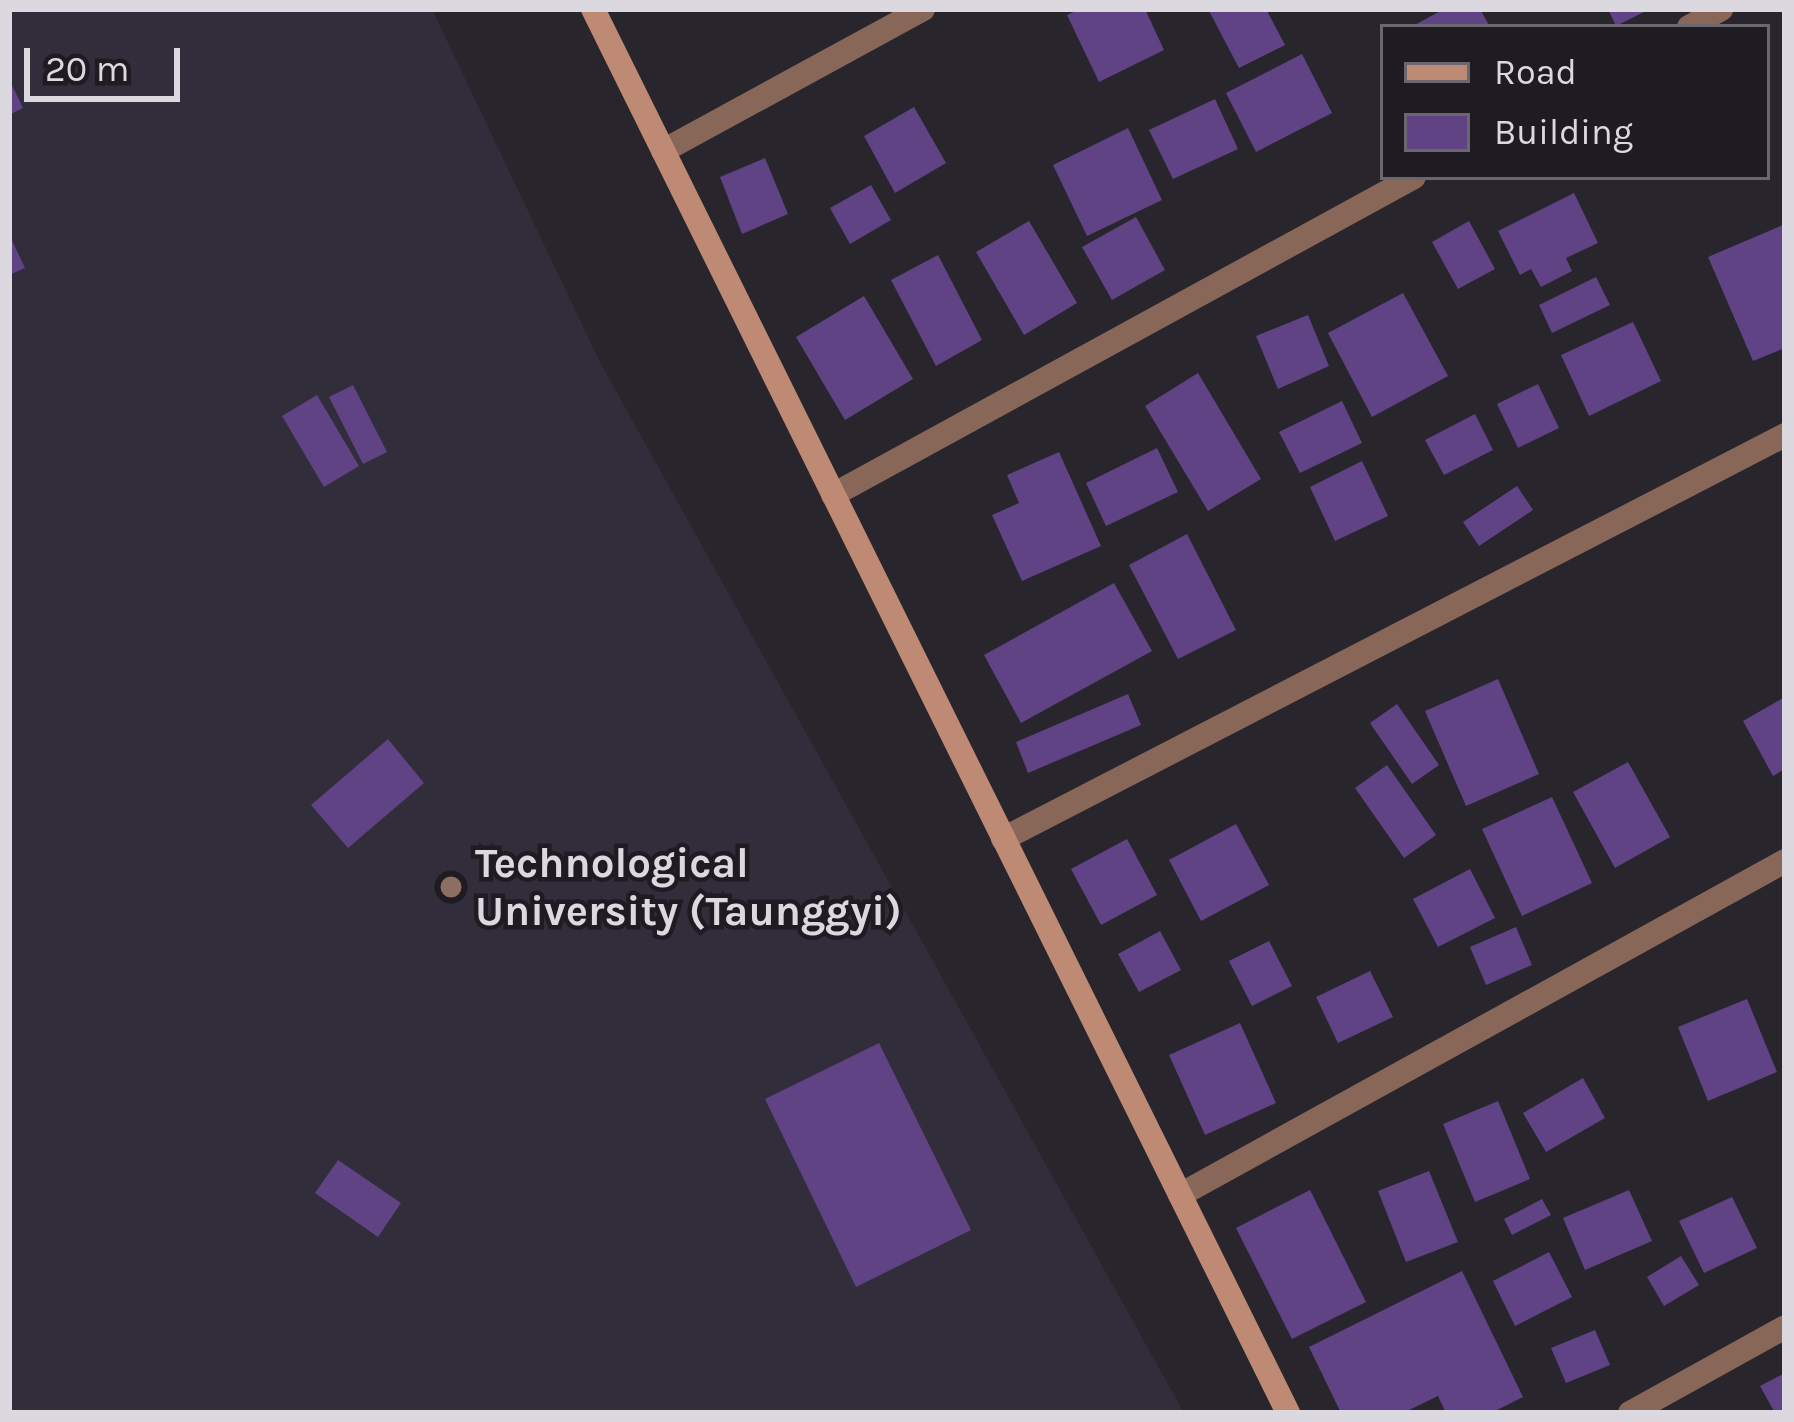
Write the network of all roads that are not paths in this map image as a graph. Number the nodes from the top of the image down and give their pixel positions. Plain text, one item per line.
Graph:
1 (593, 9) edge
2 (923, 9) edge
3 (1721, 9) edge
4 (1694, 24) edge
5 (663, 152) junction
6 (1409, 180) edge
7 (1785, 435) edge
8 (833, 495) junction
9 (1003, 839) junction
10 (1785, 861) edge
11 (1180, 1195) junction
12 (1785, 1327) edge
13 (1288, 1413) edge
14 (1630, 1413) edge

1 - 5 main road
2 - 5 street
3 - 4 street
5 - 8 main road
6 - 8 street
7 - 9 street
8 - 9 main road
9 - 11 main road
10 - 11 street
11 - 13 main road
12 - 14 street

